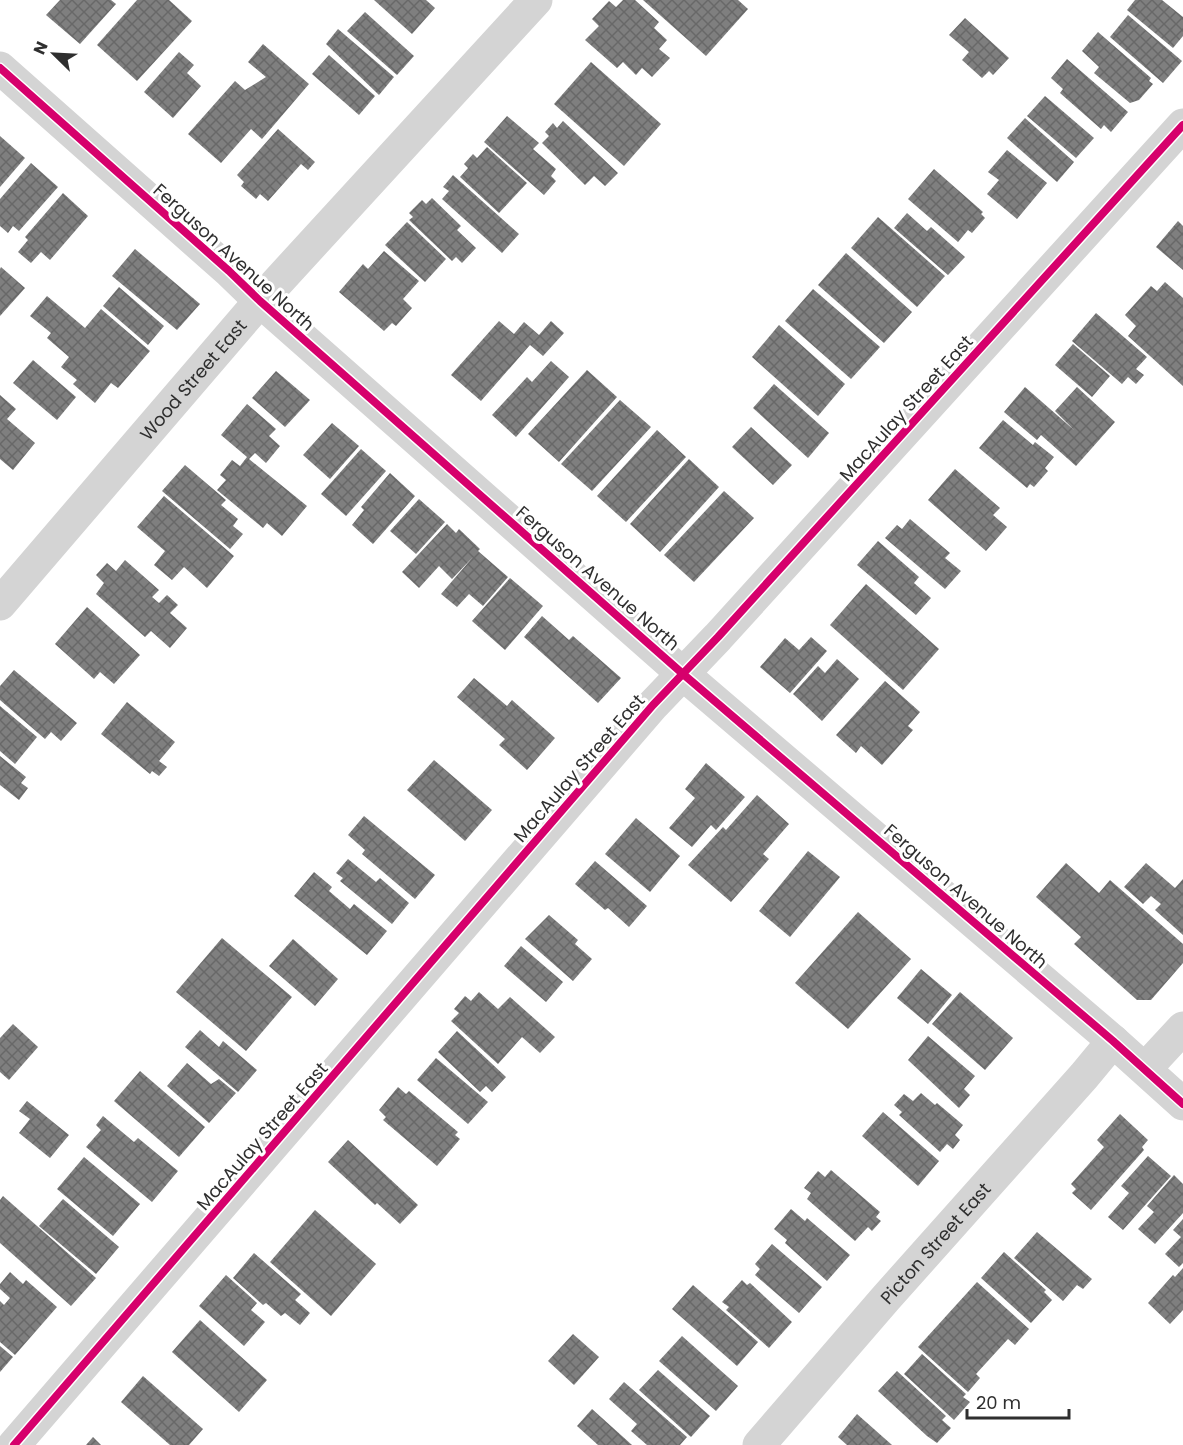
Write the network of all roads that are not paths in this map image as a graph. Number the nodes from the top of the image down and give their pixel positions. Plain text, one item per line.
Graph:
1 (536, 0) edge
2 (0, 68) edge
3 (1183, 125) edge
4 (260, 301) junction
5 (0, 604) edge
6 (683, 674) junction
7 (1183, 1028) edge
8 (1113, 1041) junction
9 (1145, 1069) junction
10 (1183, 1104) edge
11 (14, 1445) edge
12 (759, 1445) edge

1 - 4 street, Wood Street East
2 - 4 street, Ferguson Avenue North
3 - 6 street, MacAulay Street East
4 - 5 street, Wood Street East
4 - 6 street, Ferguson Avenue North
6 - 8 street, Ferguson Avenue North
6 - 11 street, MacAulay Street East
7 - 9 street
8 - 9 street, Ferguson Avenue North
8 - 12 street, Picton Street East
9 - 10 street, Ferguson Avenue North

